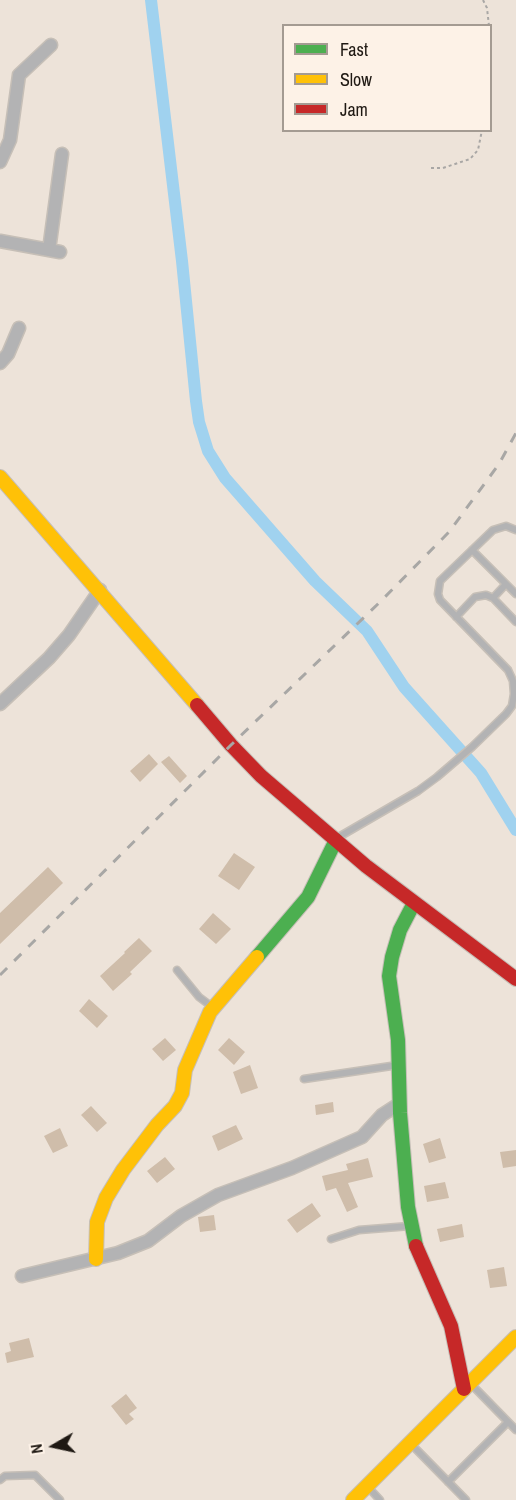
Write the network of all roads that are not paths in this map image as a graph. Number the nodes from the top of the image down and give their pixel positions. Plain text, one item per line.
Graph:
1 (51, 45) dead end
2 (62, 154) dead end
3 (0, 162) edge
4 (0, 241) edge
5 (19, 328) dead end
6 (0, 363) edge
7 (2, 484) edge
8 (516, 530) edge
9 (472, 550) junction
10 (506, 584) junction
11 (100, 590) junction
12 (516, 594) edge
13 (493, 598) junction
14 (456, 616) junction
15 (516, 622) edge
16 (0, 704) edge
17 (336, 840) junction
18 (414, 903) junction
19 (177, 970) dead end
20 (516, 979) edge
21 (213, 1007) junction
22 (399, 1065) junction
23 (304, 1079) dead end
24 (399, 1104) junction
25 (410, 1226) junction
26 (331, 1239) dead end
27 (96, 1258) junction
28 (22, 1276) dead end
29 (516, 1337) edge
30 (467, 1386) junction
31 (508, 1422) junction
32 (516, 1430) edge
33 (409, 1443) junction
34 (0, 1480) edge
35 (448, 1482) junction
36 (367, 1486) junction
37 (60, 1500) edge
38 (353, 1500) edge
39 (380, 1500) edge
40 (466, 1500) edge

1 - 3 street
2 - 4 street
5 - 6 street
7 - 11 street
8 - 9 lane
9 - 10 lane
9 - 14 lane
10 - 12 lane
10 - 13 lane
11 - 16 street
11 - 17 street
13 - 14 lane
13 - 15 lane
14 - 17 lane
17 - 18 street
17 - 21 street
18 - 20 street
18 - 22 street
19 - 21 lane
21 - 27 street
22 - 23 lane
22 - 24 street
24 - 25 street
24 - 27 street
25 - 26 lane
25 - 30 street
27 - 28 street
29 - 30 street
30 - 31 lane
30 - 33 street
31 - 32 lane
31 - 35 lane
33 - 35 lane
33 - 36 street
34 - 37 lane
35 - 40 lane
36 - 38 street
36 - 39 lane

